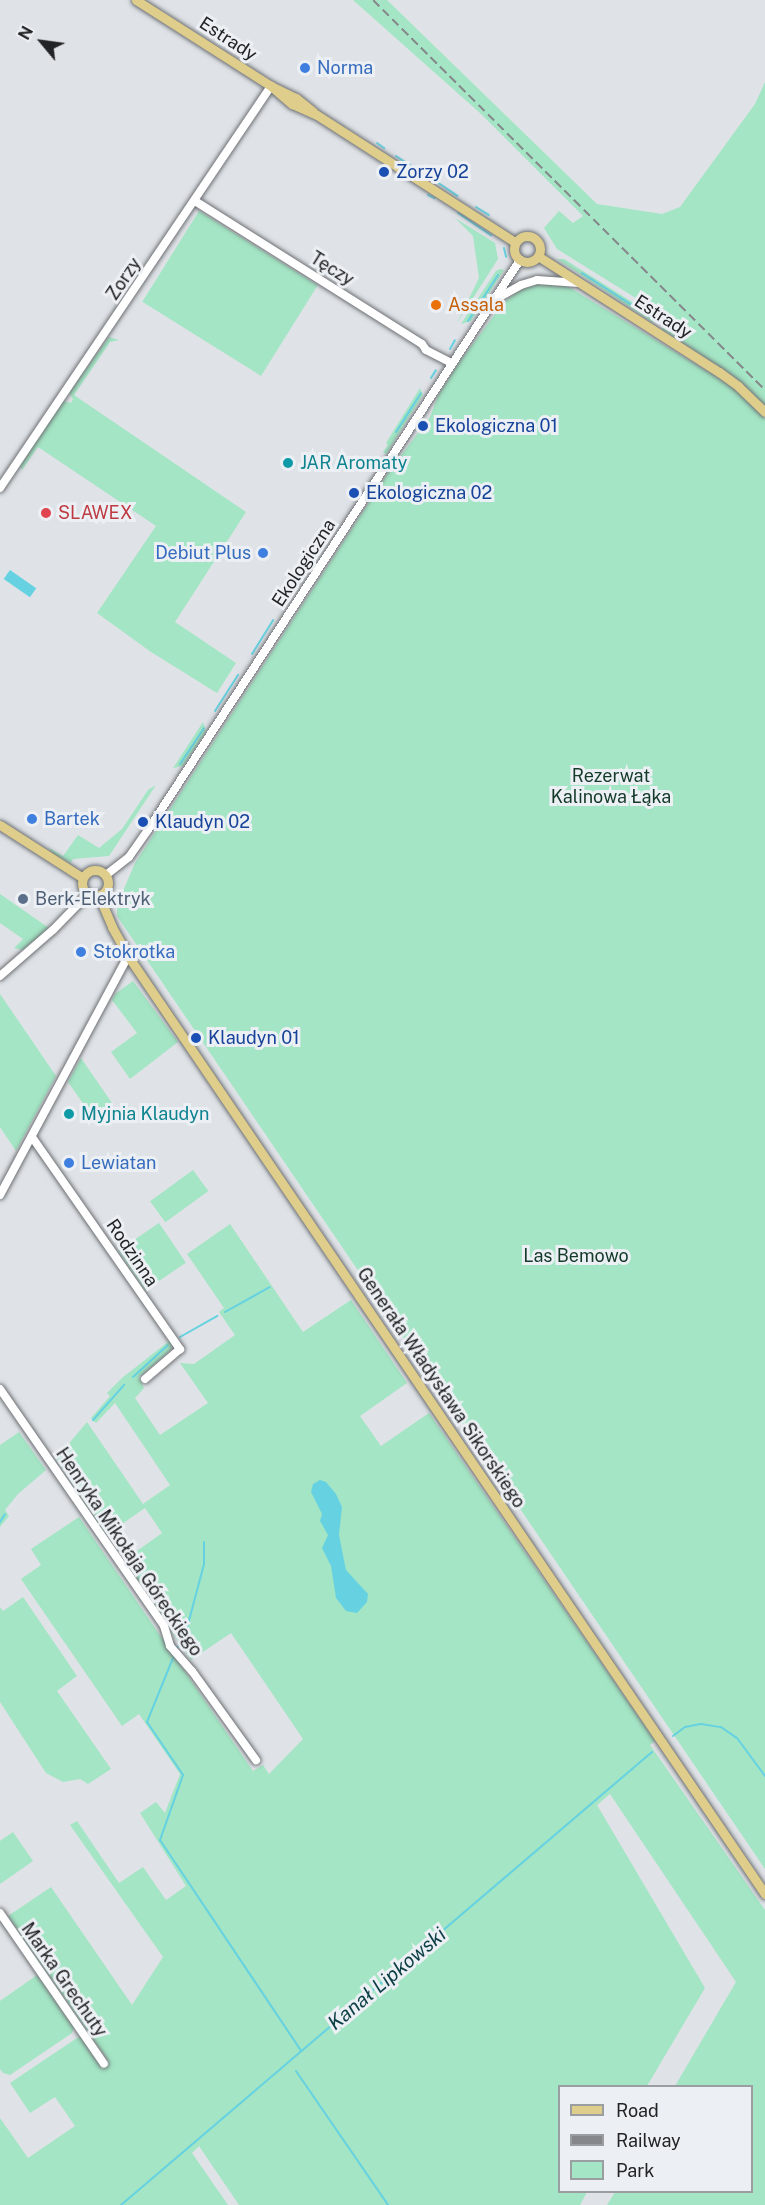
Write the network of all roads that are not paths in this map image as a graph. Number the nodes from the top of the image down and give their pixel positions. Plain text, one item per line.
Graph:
1 (136, 0) edge
2 (271, 86) junction
3 (195, 201) junction
4 (515, 242) junction
5 (538, 256) junction
6 (520, 260) junction
7 (579, 283) junction
8 (493, 301) junction
9 (451, 363) junction
10 (765, 412) edge
11 (0, 488) edge
12 (0, 825) edge
13 (106, 875) junction
14 (83, 878) junction
15 (88, 894) junction
16 (99, 896) junction
17 (128, 956) junction
18 (0, 976) edge
19 (32, 1137) junction
20 (0, 1195) edge
21 (145, 1379) dead end
22 (0, 1389) edge
23 (256, 1760) dead end
24 (765, 1894) edge
25 (0, 1913) edge
26 (104, 2064) dead end

1 - 2 main road, Estrady
2 - 3 street, Zorzy
2 - 4 main road, Estrady
3 - 9 street, Tęczy
3 - 11 street, Zorzy
4 - 5 main road
4 - 6 main road
5 - 6 main road
5 - 7 main road, Estrady
6 - 8 street, Ekologiczna
7 - 8 street
7 - 10 main road, Estrady
8 - 9 street, Ekologiczna
9 - 13 street, Ekologiczna
12 - 14 main road
13 - 14 main road
13 - 16 main road
14 - 15 main road
15 - 16 main road
15 - 18 street
16 - 17 main road, Generała Władysława Sikorskiego
17 - 19 street
17 - 24 main road, Generała Władysława Sikorskiego
19 - 20 street
19 - 21 street, Rodzinna
22 - 23 street, Henryka Mikołaja Góreckiego
25 - 26 street, Marka Grechuty

